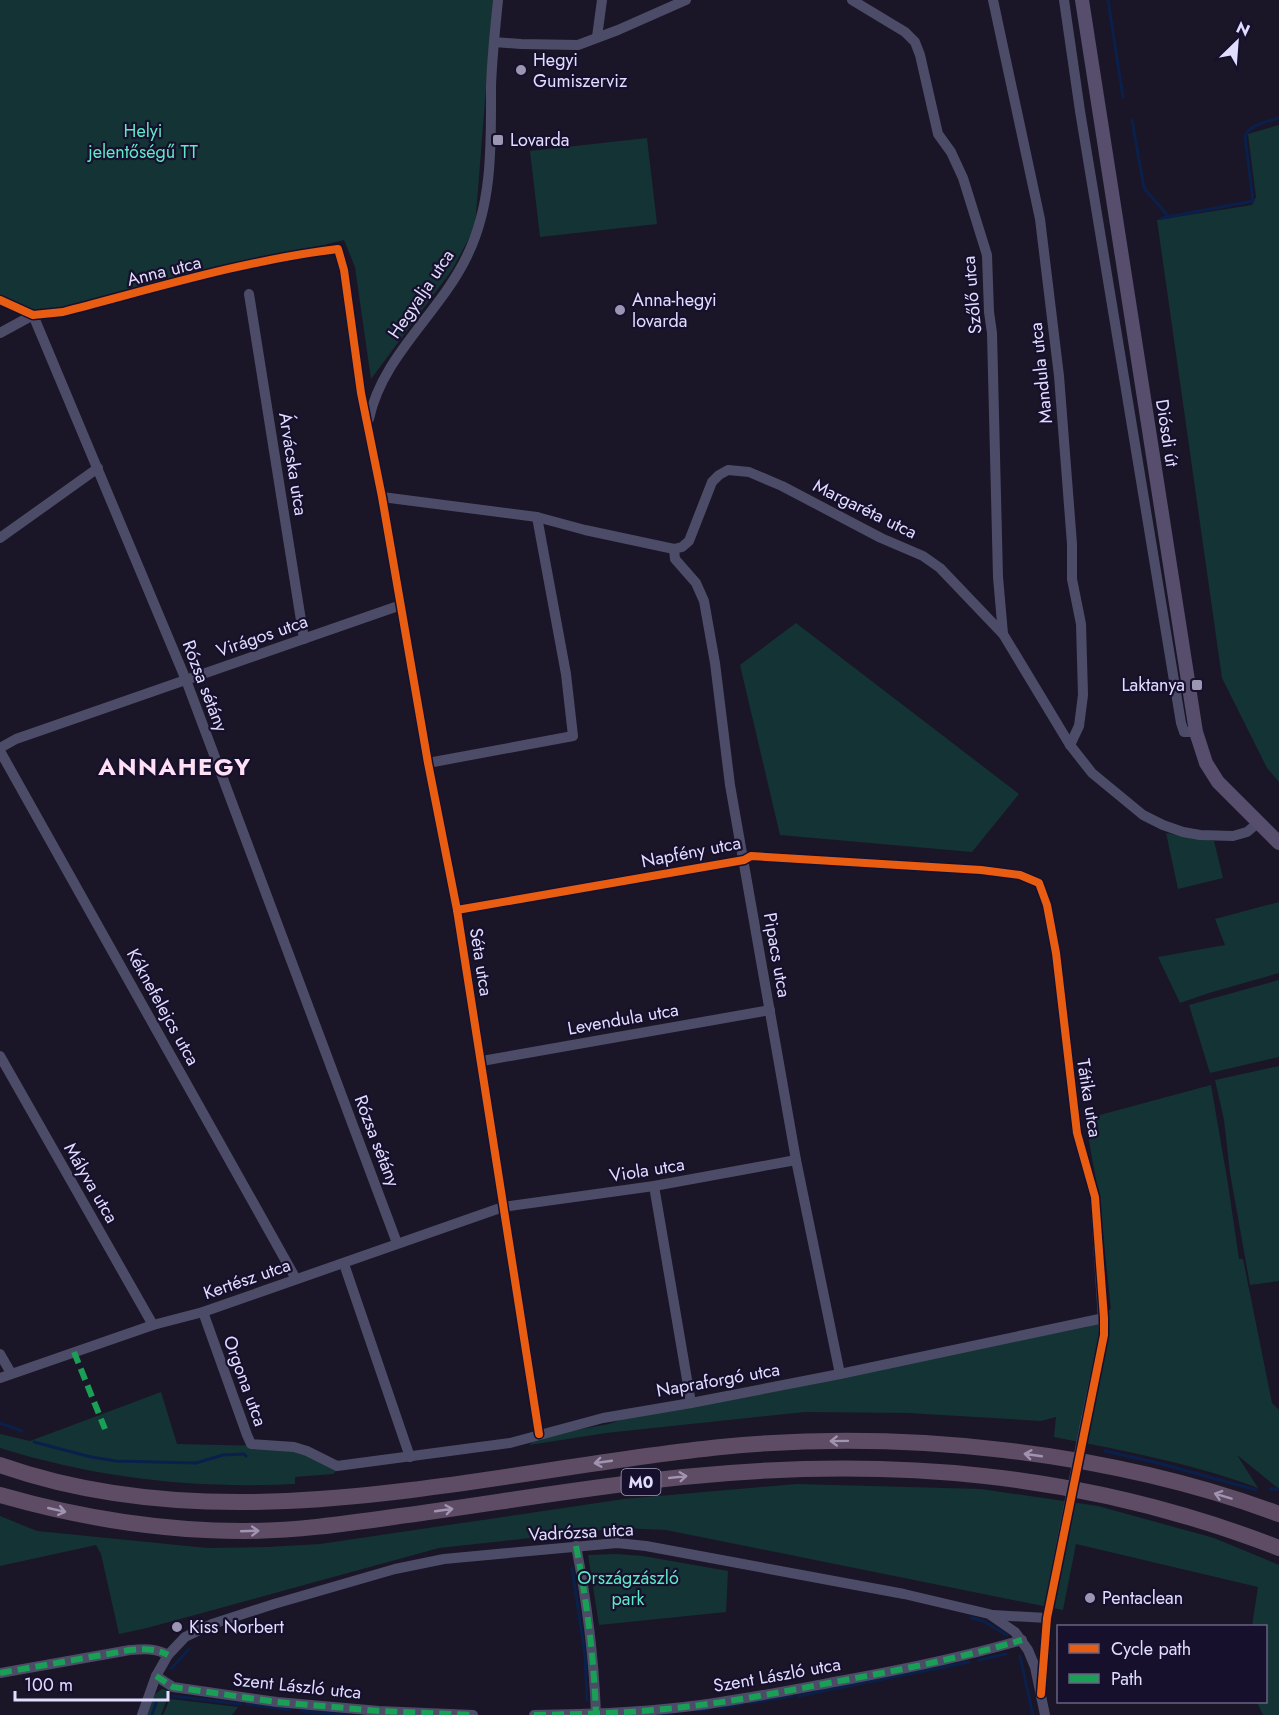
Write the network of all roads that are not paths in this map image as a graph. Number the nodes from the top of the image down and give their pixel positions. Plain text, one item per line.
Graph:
1 (498, 0) edge
2 (602, 0) edge
3 (686, 0) edge
4 (852, 0) edge
5 (993, 0) edge
6 (1064, 0) edge
7 (1082, 0) edge
8 (597, 37) junction
9 (494, 42) junction
10 (338, 249) joint
11 (249, 294) dead end
12 (0, 300) edge
13 (33, 315) junction
14 (0, 333) edge
15 (368, 422) junction
16 (98, 468) junction
17 (382, 496) junction
18 (537, 518) junction
19 (0, 538) edge
20 (674, 549) junction
21 (400, 605) junction
22 (1004, 634) junction
23 (304, 639) junction
24 (186, 680) junction
25 (1196, 732) junction
26 (1070, 745) junction
27 (0, 749) edge
28 (428, 763) junction
29 (1259, 822) junction
30 (1279, 843) edge
31 (744, 860) junction
32 (1039, 883) joint
33 (457, 910) junction
34 (770, 1010) junction
35 (0, 1056) edge
36 (482, 1061) junction
37 (796, 1160) junction
38 (654, 1186) junction
39 (503, 1207) junction
40 (397, 1243) junction
41 (344, 1264) junction
42 (296, 1279) junction
43 (203, 1312) junction
44 (1104, 1318) junction
45 (153, 1325) junction
46 (0, 1354) edge
47 (11, 1373) junction
48 (840, 1374) junction
49 (0, 1378) edge
50 (691, 1403) junction
51 (539, 1434) junction
52 (410, 1457) junction
53 (0, 1465) edge
54 (337, 1466) joint
55 (0, 1495) edge
56 (1279, 1514) edge
57 (576, 1546) junction
58 (1279, 1548) edge
59 (1050, 1600) junction
60 (989, 1614) junction
61 (1030, 1617) junction
62 (1047, 1618) junction
63 (1022, 1640) junction
64 (168, 1655) junction
65 (0, 1673) edge
66 (156, 1676) junction
67 (1041, 1694) junction
68 (142, 1715) edge
69 (473, 1715) edge
70 (534, 1715) edge
71 (596, 1715) edge
72 (1045, 1715) edge

1 - 9 street, Hegyalja utca
2 - 8 street
3 - 8 street
4 - 22 street, Szőlő utca
5 - 26 street, Mandula utca
6 - 25 street
7 - 25 main road, Diósdi út
8 - 9 street
9 - 15 street, Hegyalja utca
10 - 13 street, Anna utca
10 - 15 street, Séta utca
11 - 23 street, Árvácska utca
12 - 13 street
13 - 14 street
13 - 16 street, Rózsa sétány
15 - 17 street, Séta utca
16 - 19 street
16 - 24 street, Rózsa sétány
17 - 18 street
17 - 21 street, Séta utca
18 - 20 street
18 - 28 street
20 - 22 street, Margaréta utca
20 - 31 street, Pipacs utca
21 - 23 street, Virágos utca
21 - 28 street, Séta utca
22 - 26 street, Margaréta utca
23 - 24 street, Virágos utca
24 - 27 street, Virágos utca
24 - 40 street, Rózsa sétány
25 - 29 main road, Diósdi út
26 - 29 street, Margaréta utca
27 - 42 street, Kéknefelejcs utca
28 - 33 street, Séta utca
29 - 30 main road, Diósdi út
31 - 32 street, Napfény utca
31 - 33 street, Napfény utca
31 - 34 street, Pipacs utca
32 - 44 street, Tátika utca
33 - 36 street, Séta utca
34 - 36 street, Levendula utca
34 - 37 street, Pipacs utca
35 - 45 street, Mályva utca
36 - 39 street, Séta utca
37 - 38 street, Viola utca
37 - 48 street, Pipacs utca
38 - 39 street, Viola utca
38 - 50 street
39 - 40 street, Kertész utca
39 - 51 street, Séta utca
40 - 41 street, Kertész utca
41 - 42 street, Kertész utca
41 - 52 street
42 - 43 street, Kertész utca
43 - 45 street, Kertész utca
43 - 54 street, Orgona utca
44 - 48 street, Napraforgó utca
44 - 59 street, Tátika utca, bridge
45 - 47 street, Kertész utca
46 - 47 street
47 - 49 street, Kertész utca
48 - 50 street, Napraforgó utca
50 - 51 street, Napraforgó utca
51 - 52 street, Napraforgó utca
52 - 54 street, Napraforgó utca
56 -> 53 highway, M0
55 -> 58 highway, M0
57 - 60 street, Vadrózsa utca
57 - 64 street, Vadrózsa utca
57 - 71 street
59 - 61 street
59 - 62 street, Tátika utca
60 - 61 street
60 - 63 street, Vadrózsa utca
61 - 62 street
62 - 67 street, Tátika utca
63 - 67 street, Vadrózsa utca
63 - 71 street, Szent László utca
64 - 65 street
64 - 66 street, Vadrózsa utca
66 - 68 street, Vadrózsa utca
66 - 69 street, Szent László utca
67 - 72 street, Vadrózsa utca
70 - 71 street, Szent László utca

